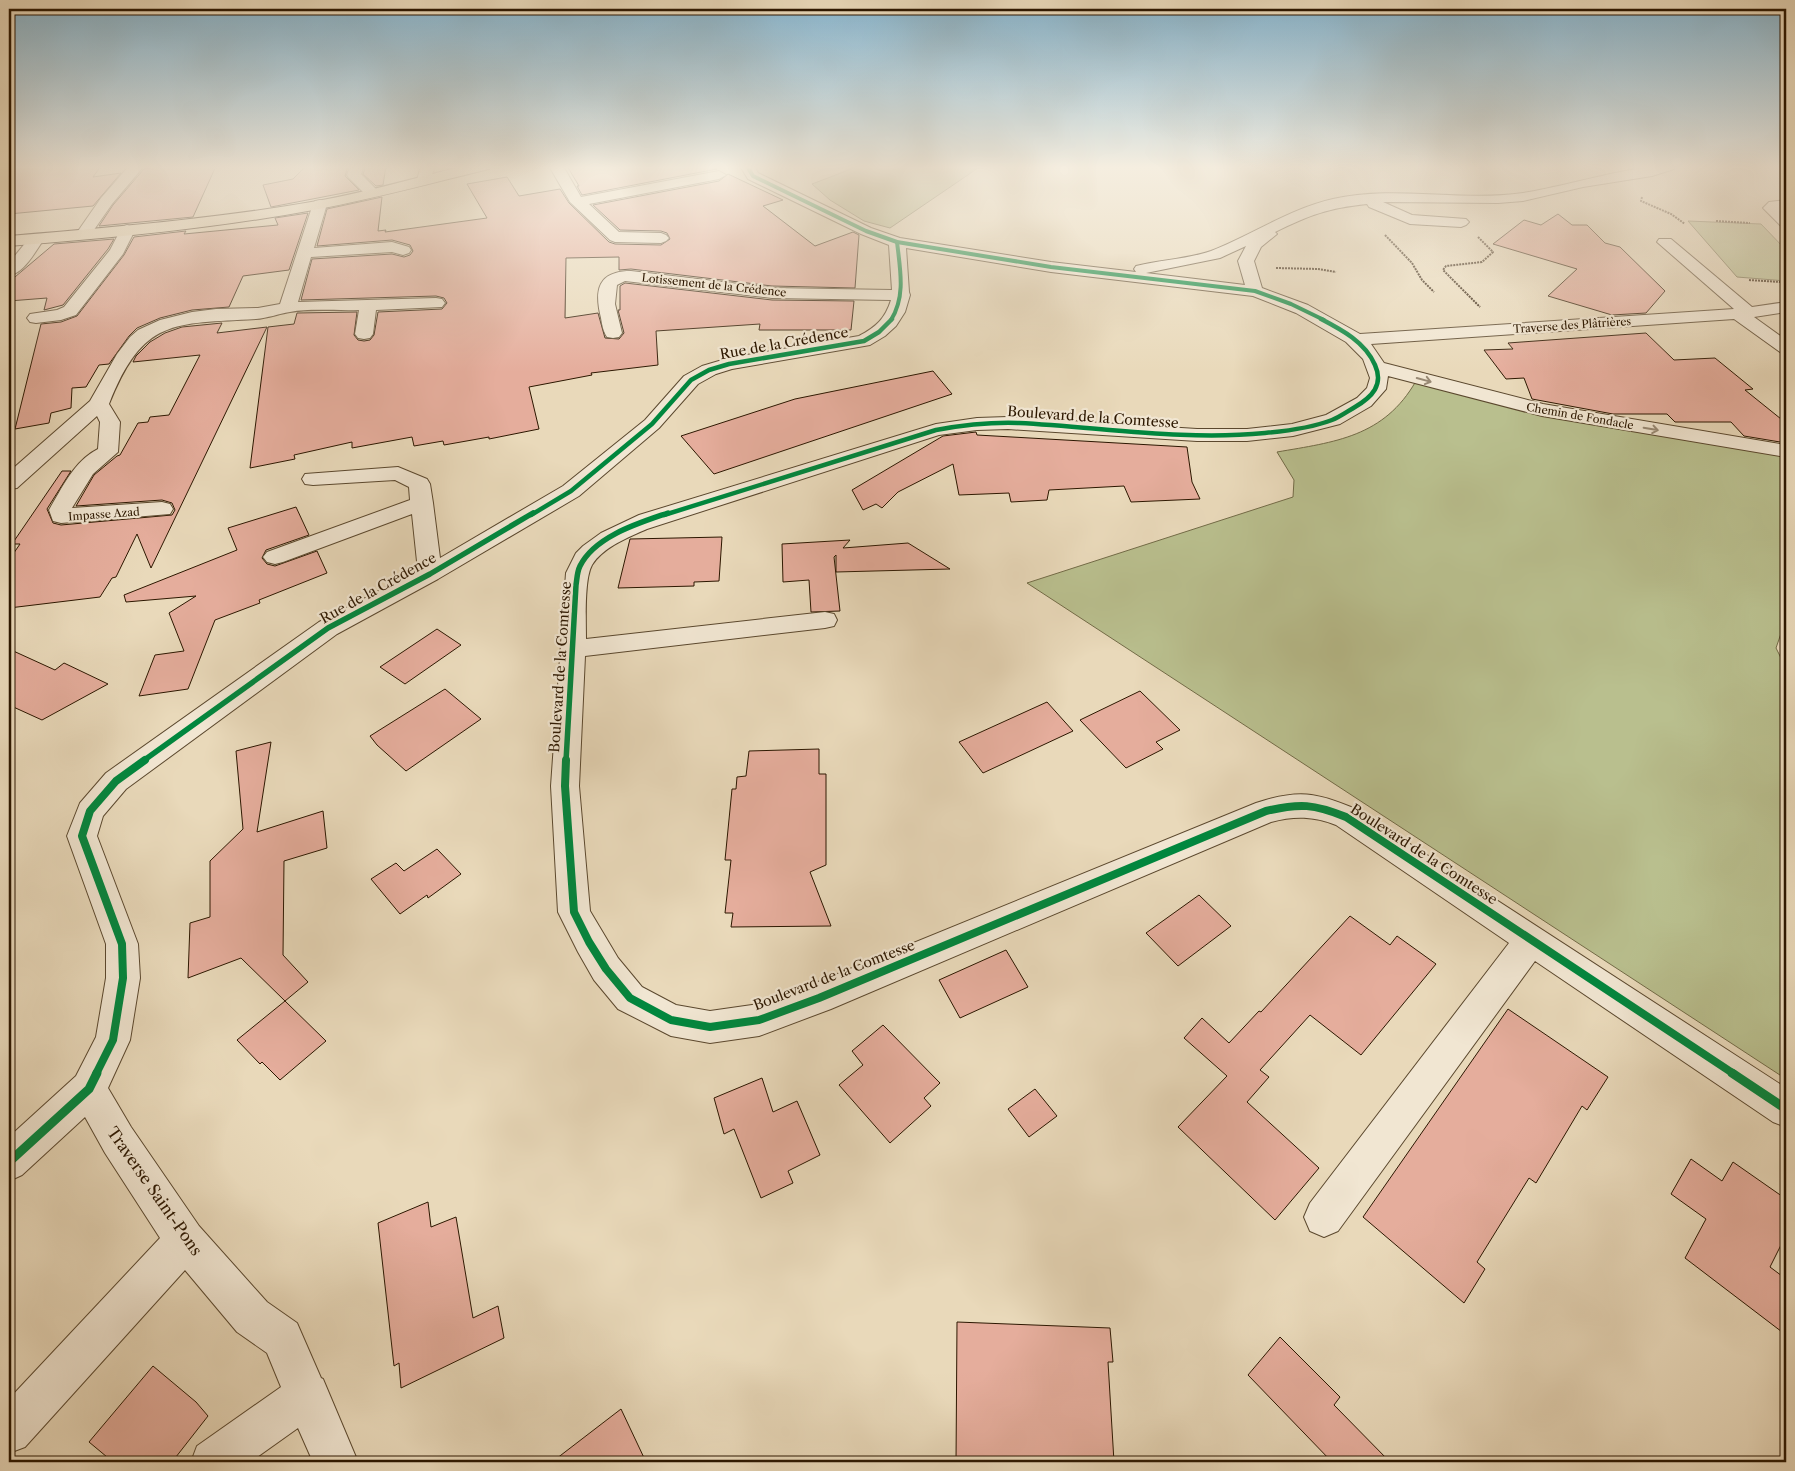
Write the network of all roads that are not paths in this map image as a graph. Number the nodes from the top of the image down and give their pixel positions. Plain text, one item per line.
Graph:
1 (78, 235) edge
2 (125, 235) edge
3 (311, 235) edge
4 (614, 235) edge
5 (877, 235) edge
6 (1258, 235) edge
7 (1268, 235) edge
8 (662, 238) dead end
9 (36, 239) junction
10 (9, 242) edge
11 (898, 242) junction
12 (1665, 242) dead end
13 (403, 250) dead end
14 (305, 253) junction
15 (13, 268) edge
16 (1133, 276) junction
17 (1252, 283) junction
18 (902, 295) junction
19 (436, 303) dead end
20 (368, 305) junction
21 (288, 307) junction
22 (1786, 307) edge
23 (1744, 313) junction
24 (36, 318) dead end
25 (613, 333) dead end
26 (364, 334) dead end
27 (1357, 340) junction
28 (1786, 348) edge
29 (1377, 367) junction
30 (100, 404) junction
31 (1786, 451) edge
32 (313, 479) dead end
33 (9, 483) edge
34 (422, 503) junction
35 (162, 509) dead end
36 (274, 557) dead end
37 (430, 574) junction
38 (825, 620) dead end
39 (572, 649) junction
40 (1531, 940) junction
41 (89, 1089) junction
42 (1786, 1108) edge
43 (9, 1162) edge
44 (1324, 1217) dead end
45 (185, 1240) junction
46 (308, 1394) junction
47 (9, 1430) edge
48 (213, 1462) edge
49 (336, 1462) edge

1 - 9 main road
2 - 24 street
3 - 14 street
4 - 8 street
5 - 11 street
6 - 16 street
7 - 17 street
9 - 10 main road
9 - 15 street
11 - 16 street
11 - 18 street, Rue de la Crédence
12 - 23 street
13 - 14 street
14 - 21 street
16 - 17 street
17 - 27 street
18 - 25 street, Lotissement de la Crédence
18 - 37 street, Rue de la Crédence
19 - 20 street
20 - 21 street
20 - 26 street
21 - 30 street
22 - 23 street, Traverse des Plâtrières
23 - 27 street, Traverse des Plâtrières
23 - 28 street
27 - 29 street
29 -> 31 street, Chemin de Fondacle
29 - 39 street, Boulevard de la Comtesse
30 - 33 street
30 - 35 street, Impasse Azad
32 - 34 street
34 - 36 street
34 - 37 street
37 - 41 street, Rue de la Crédence
38 - 39 street
39 - 40 street, Boulevard de la Comtesse
40 - 42 street, Boulevard de la Comtesse
40 - 44 street
41 - 43 street, Rue de la Crédence
41 - 45 street, Traverse Saint-Pons
45 - 46 street, Traverse Saint-Pons
45 - 47 street
46 - 48 street
46 - 49 street, Traverse Saint-Pons

